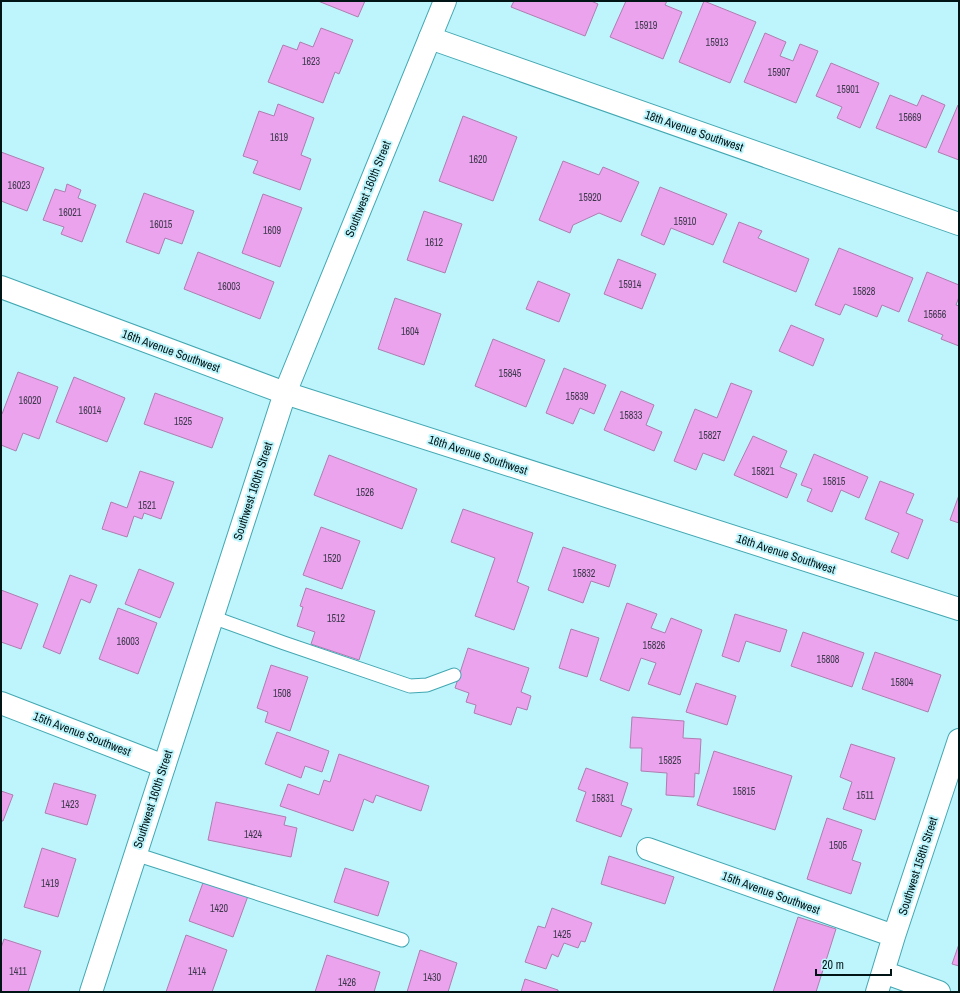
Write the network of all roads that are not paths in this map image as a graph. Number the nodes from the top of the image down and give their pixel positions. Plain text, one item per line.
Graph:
1 (445, 1) edge
2 (430, 38) junction
3 (959, 224) edge
4 (1, 287) edge
5 (285, 393) junction
6 (959, 609) edge
7 (212, 617) junction
8 (454, 675) dead end
9 (1, 703) edge
10 (959, 740) edge
11 (164, 766) junction
12 (951, 793) edge
13 (648, 849) dead end
14 (136, 854) junction
15 (894, 936) junction
16 (402, 940) dead end
17 (880, 982) edge
18 (91, 992) edge
19 (939, 992) edge

1 - 2 street, Southwest 160th Street
2 - 3 street, 18th Avenue Southwest
2 - 5 street, Southwest 160th Street
4 - 5 street, 16th Avenue Southwest
5 - 6 street, 16th Avenue Southwest
5 - 7 street, Southwest 160th Street
7 - 8 lane
7 - 11 street, Southwest 160th Street
9 - 11 street, 15th Avenue Southwest
10 - 12 street, Southwest 158th Street
11 - 14 street, Southwest 160th Street
12 - 15 street, Southwest 158th Street
13 - 15 street, 15th Avenue Southwest
14 - 16 lane
14 - 18 street, Southwest 160th Street
15 - 17 street, Southwest 158th Street
17 - 19 street

